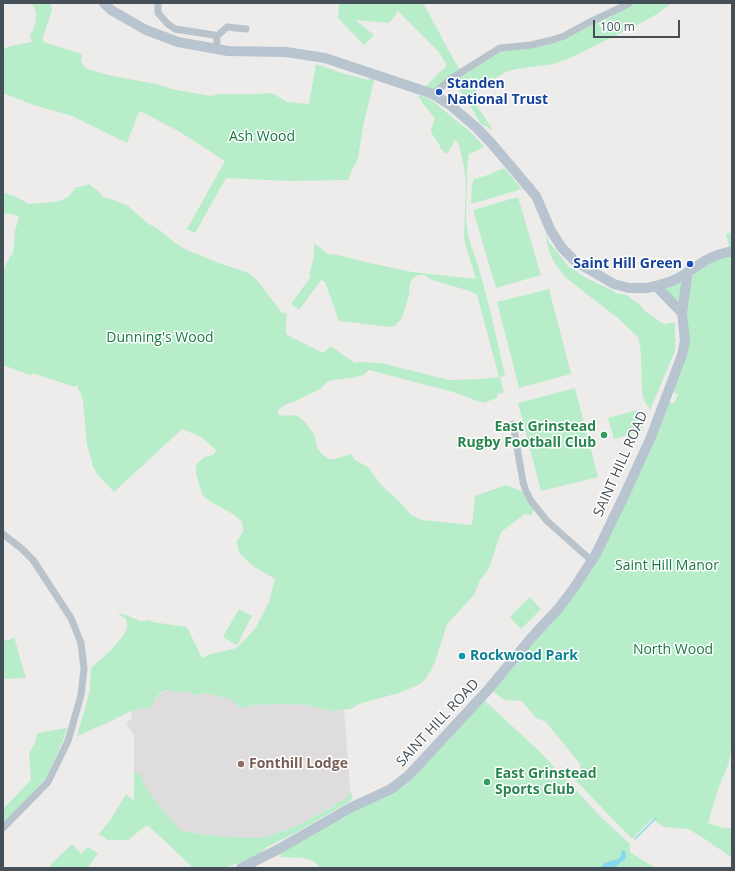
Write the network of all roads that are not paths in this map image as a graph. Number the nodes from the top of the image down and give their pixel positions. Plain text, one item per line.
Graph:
1 (104, 3) edge
2 (158, 3) edge
3 (630, 3) edge
4 (246, 29) dead end
5 (216, 37) junction
6 (216, 49) junction
7 (433, 94) junction
8 (732, 250) edge
9 (686, 273) junction
10 (656, 286) junction
11 (682, 313) junction
12 (513, 424) dead end
13 (3, 534) edge
14 (592, 561) junction
15 (3, 828) edge
16 (241, 868) edge

1 - 6 street
2 - 5 street
3 - 7 street
4 - 5 street
5 - 6 street
6 - 7 street
7 - 10 street
8 - 9 street
9 - 10 street
9 - 11 street, SAINT HILL ROAD
10 - 11 street
11 - 14 street, SAINT HILL ROAD
12 - 14 street
13 - 15 street
14 - 16 street, SAINT HILL ROAD

